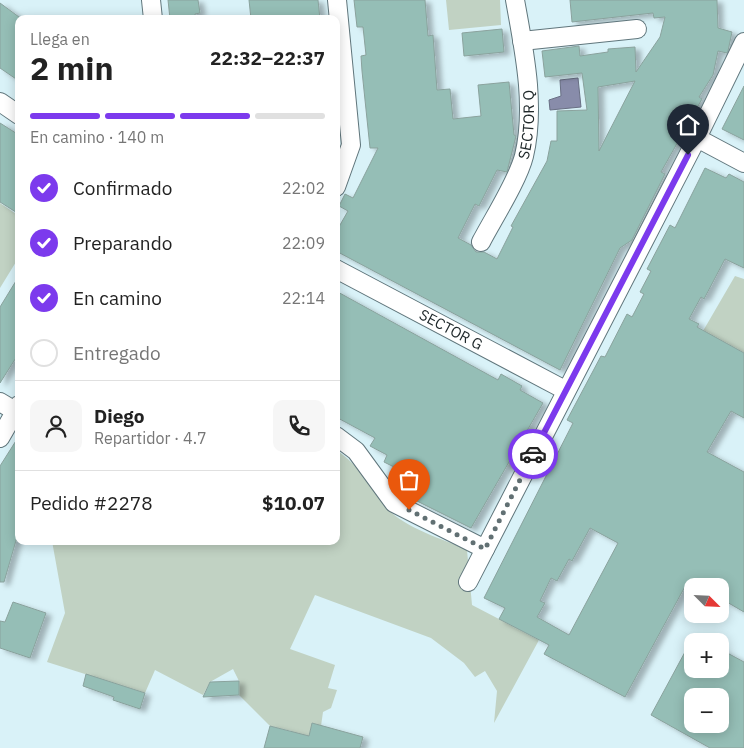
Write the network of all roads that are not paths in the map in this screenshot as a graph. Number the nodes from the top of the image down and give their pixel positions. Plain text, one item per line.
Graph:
1 (151, 0) edge
2 (337, 0) edge
3 (515, 0) edge
4 (153, 15) edge
5 (338, 15) edge
6 (637, 29) dead end
7 (340, 31) edge
8 (522, 41) junction
9 (744, 42) edge
10 (0, 102) edge
11 (15, 112) edge
12 (697, 138) junction
13 (744, 164) edge
14 (340, 176) edge
15 (481, 242) dead end
16 (340, 271) edge
17 (565, 390) junction
18 (11, 406) edge
19 (0, 438) edge
20 (340, 439) edge
21 (485, 549) junction
22 (468, 582) dead end

1 - 4 street
2 - 5 street
3 - 8 street, SECTOR Q
6 - 8 street
7 - 14 street
8 - 15 street, SECTOR Q
9 - 12 street
10 - 11 street
12 - 13 street
12 - 17 street
16 - 17 street, SECTOR G
17 - 21 street
18 - 19 street
20 - 21 street
21 - 22 street

